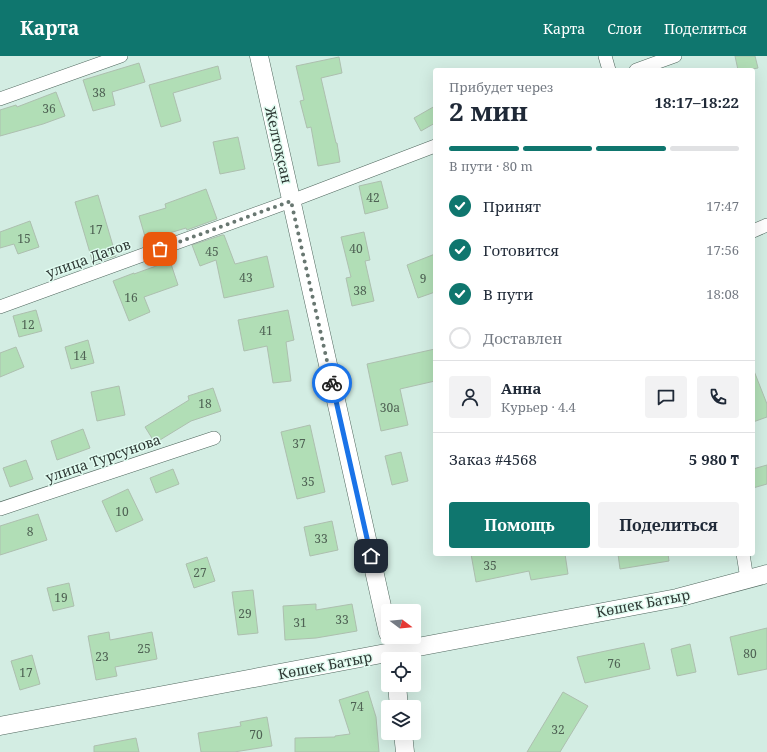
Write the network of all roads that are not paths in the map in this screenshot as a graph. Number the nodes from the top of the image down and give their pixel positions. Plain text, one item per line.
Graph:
1 (121, 56) edge
2 (259, 56) edge
3 (605, 56) edge
4 (675, 56) edge
5 (608, 68) edge
6 (642, 68) edge
7 (0, 99) edge
8 (433, 147) edge
9 (291, 201) junction
10 (767, 225) edge
11 (755, 230) edge
12 (0, 307) edge
13 (214, 438) dead end
14 (1, 507) edge
15 (743, 556) edge
16 (767, 574) edge
17 (747, 579) junction
18 (381, 604) edge
19 (391, 649) edge
20 (0, 726) edge
21 (404, 740) edge
22 (405, 752) edge

1 - 7 street
2 - 9 street, Желтоқсан
3 - 5 street
4 - 6 street
8 - 9 street, улица Датов
9 - 12 street, улица Датов
9 - 18 street, Желтоқсан
10 - 11 street
13 - 14 street, улица Турсунова
15 - 17 street
16 - 17 street, Көшек Батыр
17 - 19 street, Көшек Батыр
19 - 20 street, Көшек Батыр
21 - 22 street

